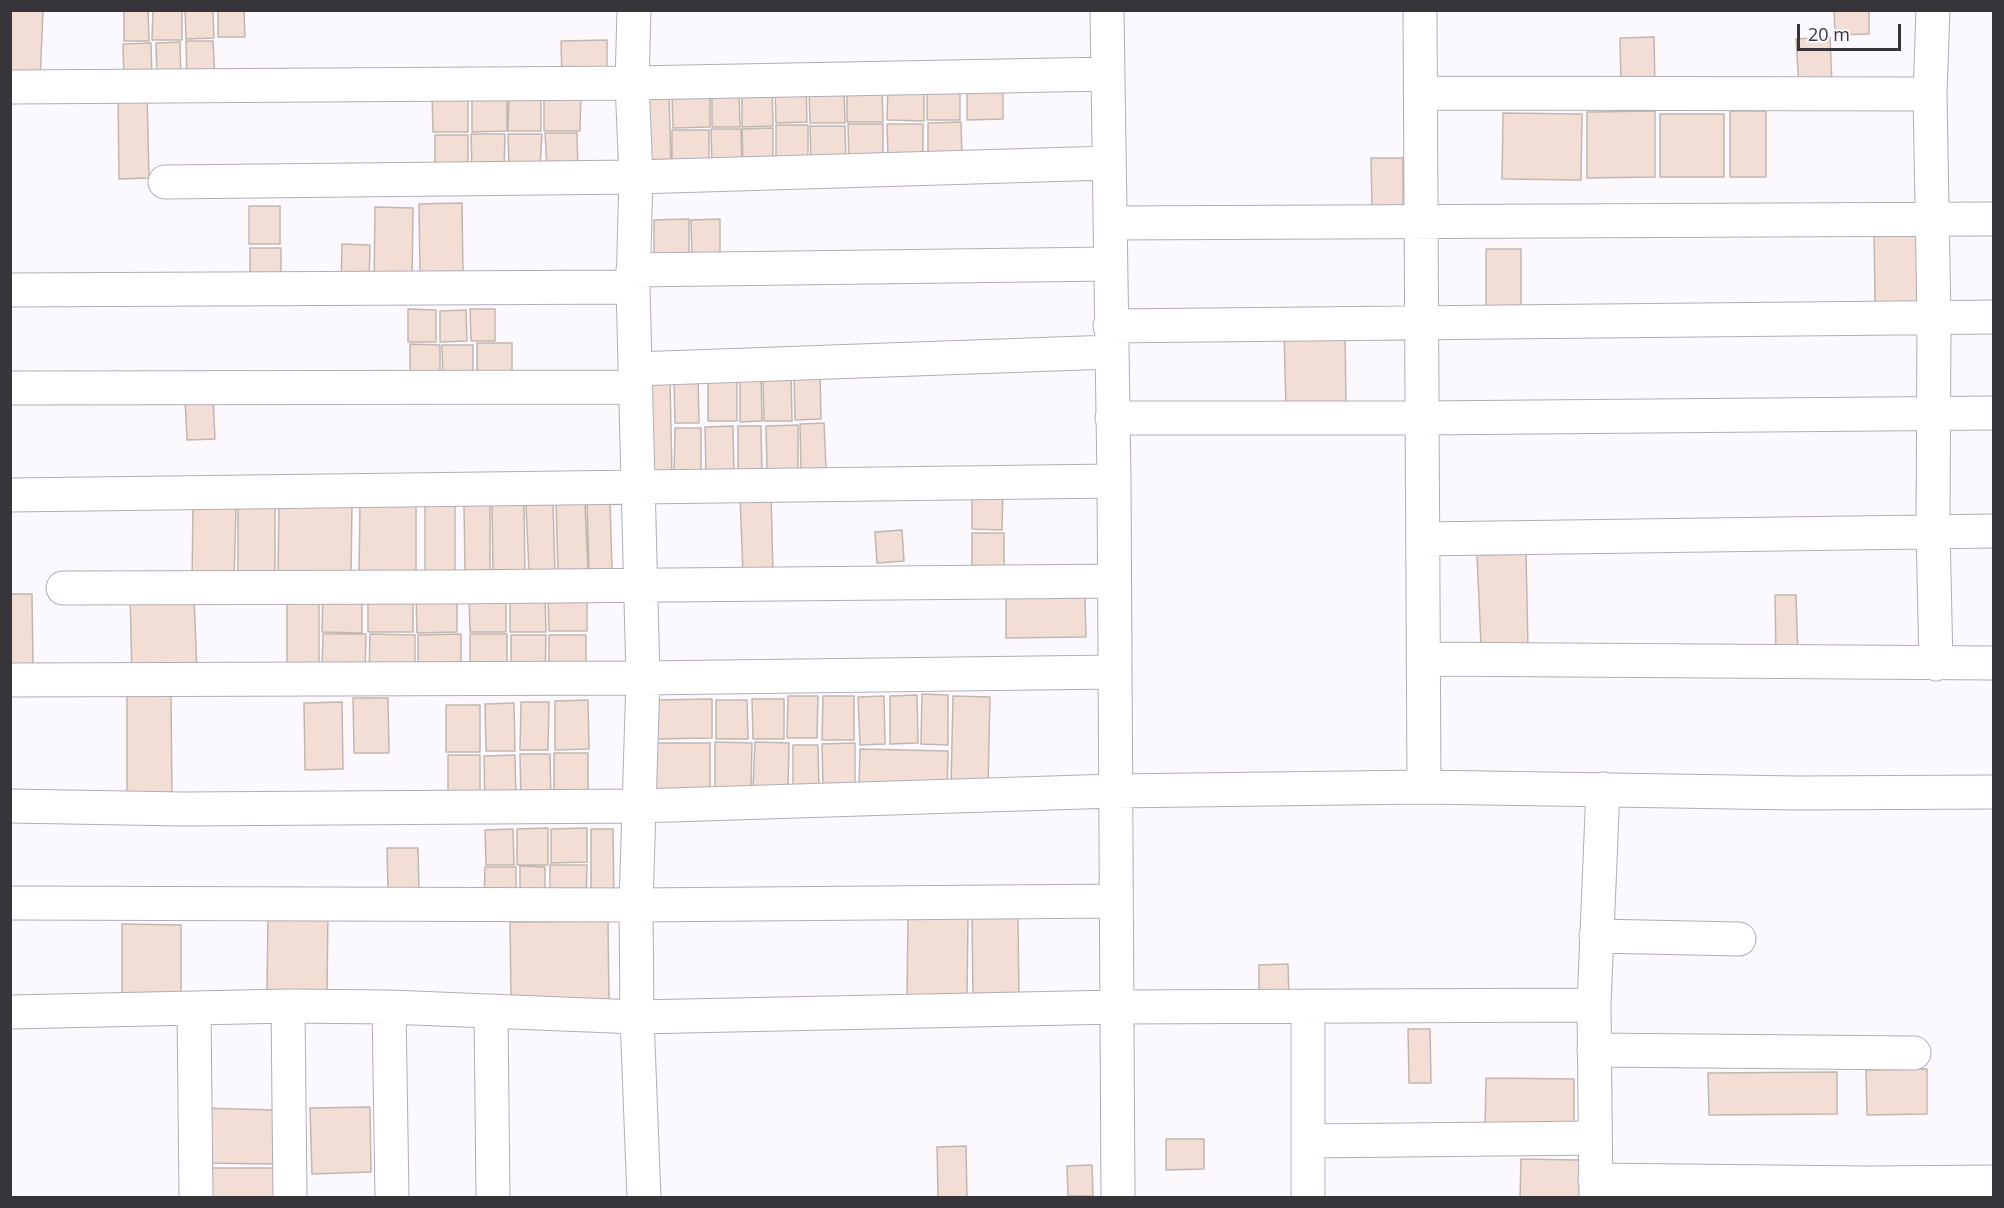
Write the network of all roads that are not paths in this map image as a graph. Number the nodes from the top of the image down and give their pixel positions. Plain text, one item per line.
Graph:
1 (634, 10) edge
2 (1107, 10) edge
3 (1420, 10) edge
4 (1933, 10) edge
5 (1108, 74) junction
6 (632, 83) junction
7 (10, 87) edge
8 (1422, 93) junction
9 (1930, 94) junction
10 (1109, 163) junction
11 (636, 177) junction
12 (165, 182) dead end
13 (1932, 219) junction
14 (1994, 219) edge
15 (1421, 223) junction
16 (1110, 224) junction
17 (1110, 264) junction
18 (633, 278) junction
19 (10, 290) edge
20 (1935, 317) junction
21 (1994, 317) edge
22 (1421, 323) junction
23 (1111, 339) junction
24 (635, 378) junction
25 (10, 388) edge
26 (1935, 413) junction
27 (1994, 413) edge
28 (1112, 418) junction
29 (1421, 418) junction
30 (1114, 481) junction
31 (637, 486) junction
32 (10, 495) edge
33 (1933, 531) junction
34 (1994, 531) edge
35 (1423, 539) junction
36 (1113, 581) junction
37 (641, 585) junction
38 (63, 588) dead end
39 (1423, 659) junction
40 (1994, 663) edge
41 (1936, 664) junction
42 (1114, 672) junction
43 (642, 678) junction
44 (10, 680) edge
45 (1424, 787) junction
46 (1604, 789) junction
47 (1114, 791) junction
48 (1994, 792) edge
49 (10, 806) edge
50 (639, 806) junction
51 (1116, 901) junction
52 (10, 903) edge
53 (636, 905) junction
54 (1596, 936) junction
55 (1739, 939) dead end
56 (1594, 1005) junction
57 (288, 1006) junction
58 (1308, 1006) junction
59 (389, 1007) junction
60 (1117, 1007) junction
61 (194, 1009) junction
62 (10, 1012) edge
63 (491, 1012) junction
64 (637, 1017) junction
65 (1594, 1050) junction
66 (1914, 1053) dead end
67 (1595, 1138) junction
68 (1308, 1141) junction
69 (1994, 1182) edge
70 (1595, 1189) edge
71 (196, 1197) edge
72 (290, 1197) edge
73 (392, 1197) edge
74 (493, 1197) edge
75 (644, 1197) edge
76 (1118, 1197) edge
77 (1308, 1197) edge

1 - 6 street
2 - 5 street
3 - 8 street
4 - 9 street
5 - 6 street
5 - 10 street
6 - 7 street
6 - 11 street
8 - 9 street
8 - 15 street
9 - 13 street
10 - 11 street
10 - 16 street
11 - 12 street
11 - 18 street
13 - 14 street
13 - 15 street
13 - 20 street
15 - 16 street
15 - 22 street
16 - 17 street
17 - 18 street
17 - 23 street
18 - 19 street
18 - 24 street
20 - 21 street
20 - 22 street
20 - 26 street
22 - 23 street
22 - 29 street
23 - 24 street
23 - 28 street
24 - 25 street
24 - 31 street
26 - 27 street
26 - 29 street
26 - 33 street
28 - 29 street
28 - 30 street
29 - 35 street
30 - 31 street
30 - 36 street
31 - 32 street
31 - 37 street
33 - 34 street
33 - 35 street
33 - 41 street
35 - 39 street
36 - 37 street
36 - 42 street
37 - 38 street
37 - 43 street
39 - 41 street
39 - 45 street
40 - 41 street
42 - 43 street
42 - 47 street
43 - 44 street
43 - 50 street
45 - 46 street
45 - 47 street
46 - 48 street
46 - 54 street
47 - 50 street
47 - 51 street
49 - 50 street
50 - 53 street
51 - 53 street
51 - 60 street
52 - 53 street
53 - 64 street
54 - 55 street
54 - 56 street
56 - 58 street
56 - 65 street
57 - 59 street
57 - 61 street
57 - 72 street
58 - 60 street
58 - 68 street
59 - 63 street
59 - 73 street
60 - 64 street
60 - 76 street
61 - 62 street
61 - 71 street
63 - 64 street
63 - 74 street
64 - 75 street
65 - 66 street
65 - 67 street
67 - 68 street
67 - 70 street
68 - 77 street
69 - 70 street

